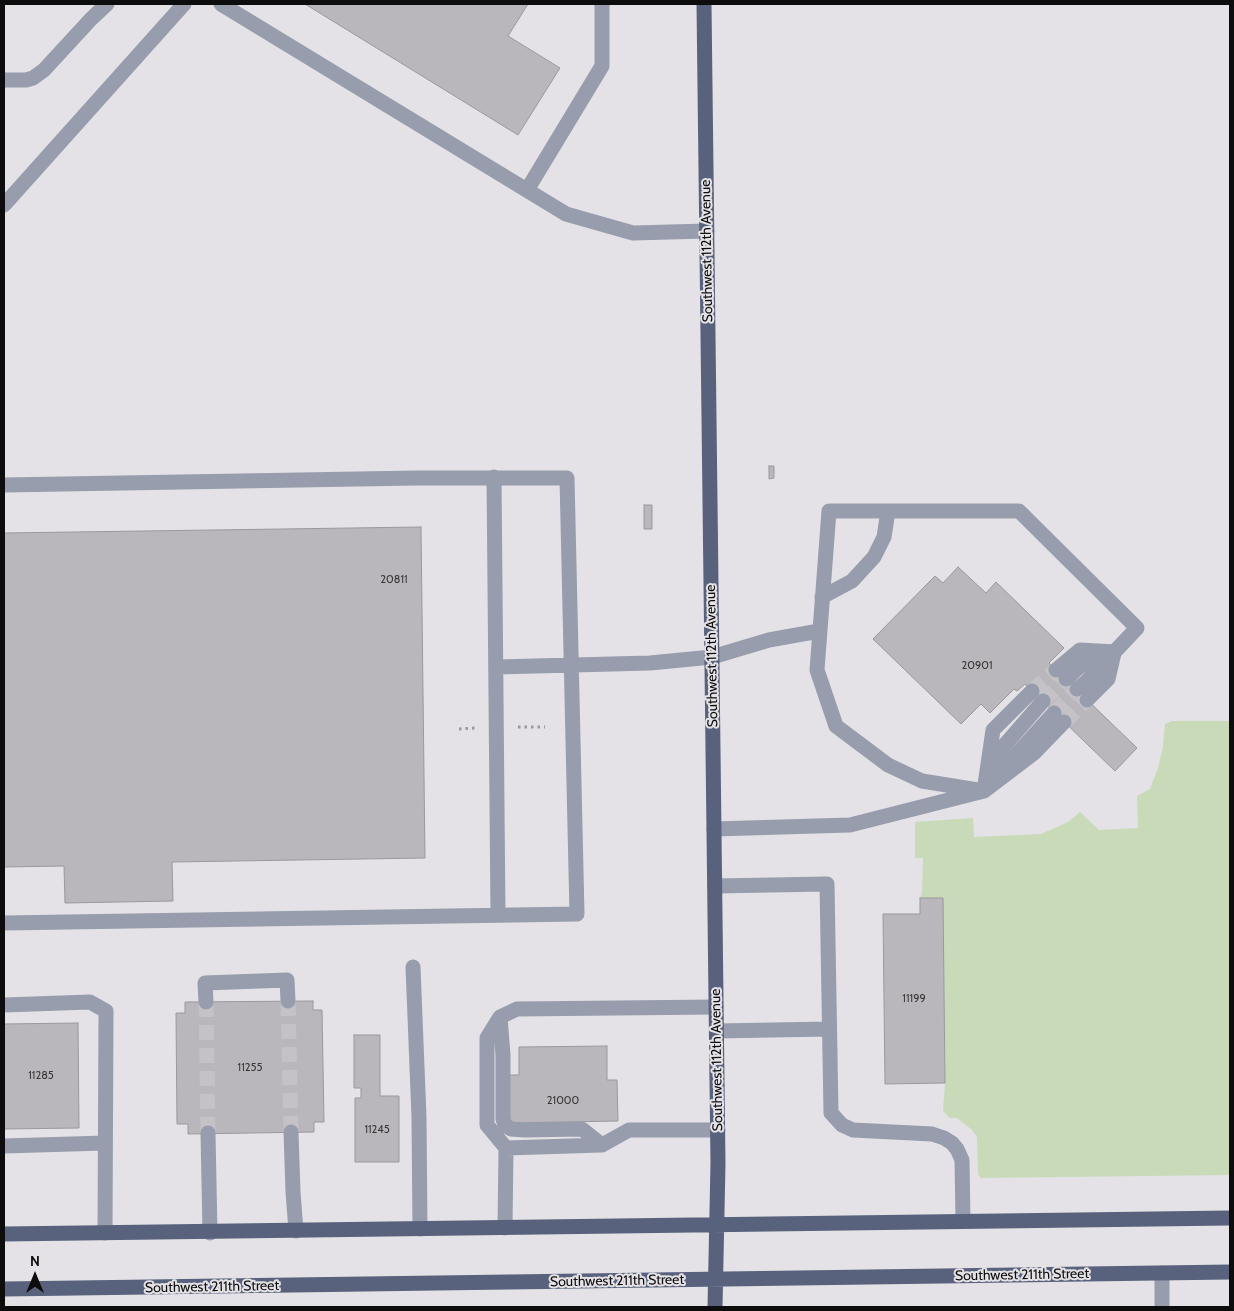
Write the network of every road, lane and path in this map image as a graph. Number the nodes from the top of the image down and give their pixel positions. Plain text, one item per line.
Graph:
1 (107, 4) edge
2 (184, 4) edge
3 (221, 4) edge
4 (602, 4) edge
5 (704, 4) edge
6 (4, 80) edge
7 (527, 190) junction
8 (4, 205) edge
9 (707, 231) junction
10 (494, 477) junction
11 (4, 485) edge
12 (888, 511) junction
13 (822, 598) junction
14 (819, 631) junction
15 (1114, 652) junction
16 (712, 657) junction
17 (571, 666) junction
18 (497, 667) junction
19 (1038, 696) tunnel mouth
20 (1059, 717) tunnel mouth
21 (510, 727) dead end
22 (545, 727) dead end
23 (482, 728) dead end
24 (459, 729) dead end
25 (984, 791) junction
26 (714, 829) junction
27 (715, 886) junction
28 (498, 915) junction
29 (4, 923) edge
30 (413, 967) dead end
31 (288, 1001) tunnel mouth
32 (206, 1002) tunnel mouth
33 (4, 1005) edge
34 (716, 1007) junction
35 (500, 1017) junction
36 (829, 1029) junction
37 (717, 1031) junction
38 (718, 1130) junction
39 (292, 1132) tunnel mouth
40 (208, 1133) tunnel mouth
41 (105, 1143) junction
42 (602, 1145) junction
43 (4, 1146) edge
44 (506, 1148) junction
45 (1230, 1218) edge
46 (963, 1221) junction
47 (718, 1224) junction
48 (505, 1228) junction
49 (420, 1229) junction
50 (296, 1231) junction
51 (210, 1232) junction
52 (105, 1233) junction
53 (4, 1234) edge
54 (1230, 1272) edge
55 (1162, 1273) junction
56 (716, 1280) junction
57 (4, 1289) edge
58 (715, 1307) edge
59 (1162, 1307) edge

1 - 6 lane
2 - 8 lane
3 - 7 lane
4 - 7 lane
5 - 9 main road, Southwest 112th Avenue
7 - 9 lane
9 - 16 main road, Southwest 112th Avenue
10 - 11 lane
10 - 17 lane
10 - 18 lane
12 - 13 lane
12 - 13 lane
12 - 15 lane
13 - 14 lane
14 - 16 lane
14 - 25 lane
15 - 15 lane
16 - 17 lane
16 - 26 main road, Southwest 112th Avenue
17 - 18 lane
17 - 28 lane
18 - 28 lane
19 - 25 lane
20 - 25 lane
21 - 22 path
23 - 24 path
25 - 26 lane
26 - 27 main road, Southwest 112th Avenue
27 - 34 main road, Southwest 112th Avenue
27 - 36 lane
28 - 29 lane
30 - 49 lane
31 - 32 lane
33 - 41 lane
34 - 35 lane
34 - 37 main road, Southwest 112th Avenue
35 - 42 lane
35 - 44 lane
36 - 37 lane
36 - 46 lane
37 - 38 main road, Southwest 112th Avenue
38 - 42 lane
38 - 47 main road, Southwest 112th Avenue
39 - 50 lane
40 - 51 lane
41 - 43 lane
41 - 52 lane
42 - 44 lane
44 - 48 lane
45 - 46 main road
46 - 47 main road
47 - 48 main road
47 - 56 main road, Southwest 112th Avenue
48 - 49 main road
49 - 50 main road
50 - 51 main road
51 - 52 main road
52 - 53 main road
54 - 55 main road, Southwest 211th Street
55 - 56 main road, Southwest 211th Street
55 - 59 lane
56 - 57 main road, Southwest 211th Street
56 - 58 main road, Southwest 112th Avenue

